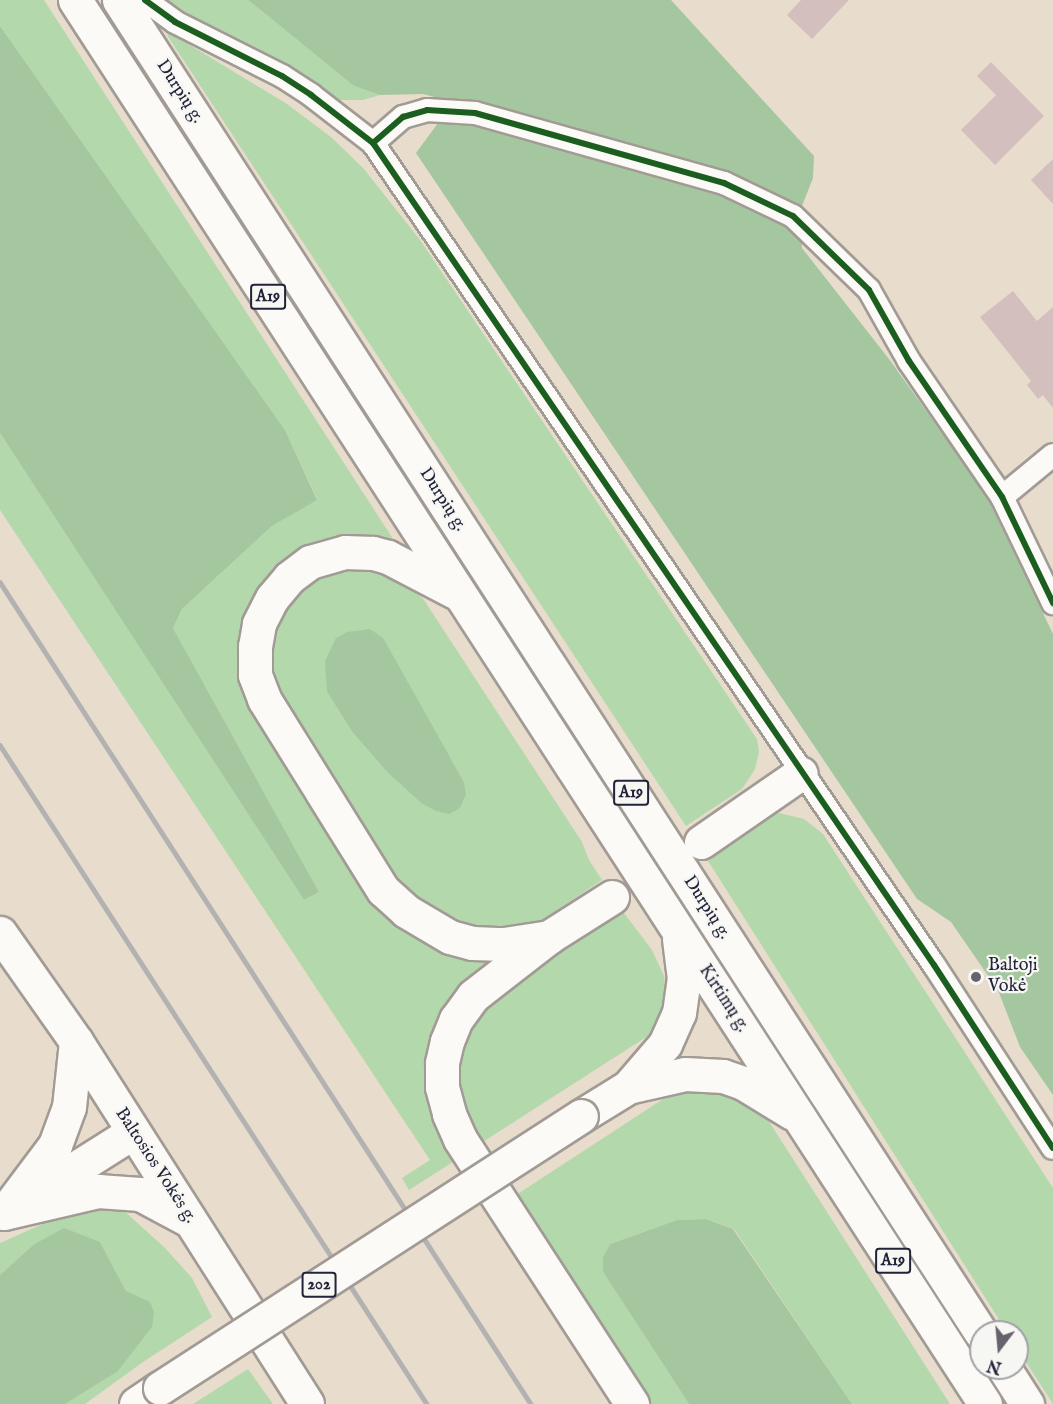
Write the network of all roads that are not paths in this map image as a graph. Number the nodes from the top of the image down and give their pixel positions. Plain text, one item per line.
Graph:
1 (75, 0) edge
2 (120, 0) edge
3 (145, 0) edge
4 (373, 143) junction
5 (1053, 454) edge
6 (1002, 497) junction
7 (461, 595) junction
8 (1053, 603) edge
9 (801, 772) junction
10 (700, 842) dead end
11 (612, 897) dead end
12 (678, 931) junction
13 (0, 933) edge
14 (549, 937) junction
15 (765, 1000) joint
16 (76, 1041) junction
17 (628, 1087) junction
18 (800, 1118) junction
19 (133, 1132) junction
20 (1053, 1148) edge
21 (2, 1214) edge
22 (190, 1220) junction
23 (973, 1320) edge
24 (1012, 1380) edge
25 (148, 1396) edge
26 (307, 1402) edge
27 (632, 1404) edge
28 (985, 1404) edge
29 (1027, 1404) edge

1 - 7 main road, Durpių g. / A19
2 - 15 main road, Durpių g. / A19
3 - 4 street
4 - 6 street
4 - 9 street
5 - 6 street
6 - 8 street
7 - 12 main road, Kirtimų g. / A19
7 - 14 main road
9 - 10 main road
9 - 20 street
11 - 14 main road
12 - 17 main road
12 - 18 main road, Kirtimų g. / A19
13 - 16 main road, Baltosios Vokės g.
14 - 27 main road
15 - 23 main road, Kirtimų g. / A19
16 - 19 main road, Baltosios Vokės g.
16 - 21 main road
17 - 18 main road
17 - 25 main road, 202, bridge
18 - 28 main road, Kirtimų g. / A19
19 - 21 main road
19 - 22 main road, Baltosios Vokės g.
21 - 22 main road
22 - 26 main road, Baltosios Vokės g.
24 - 29 main road

